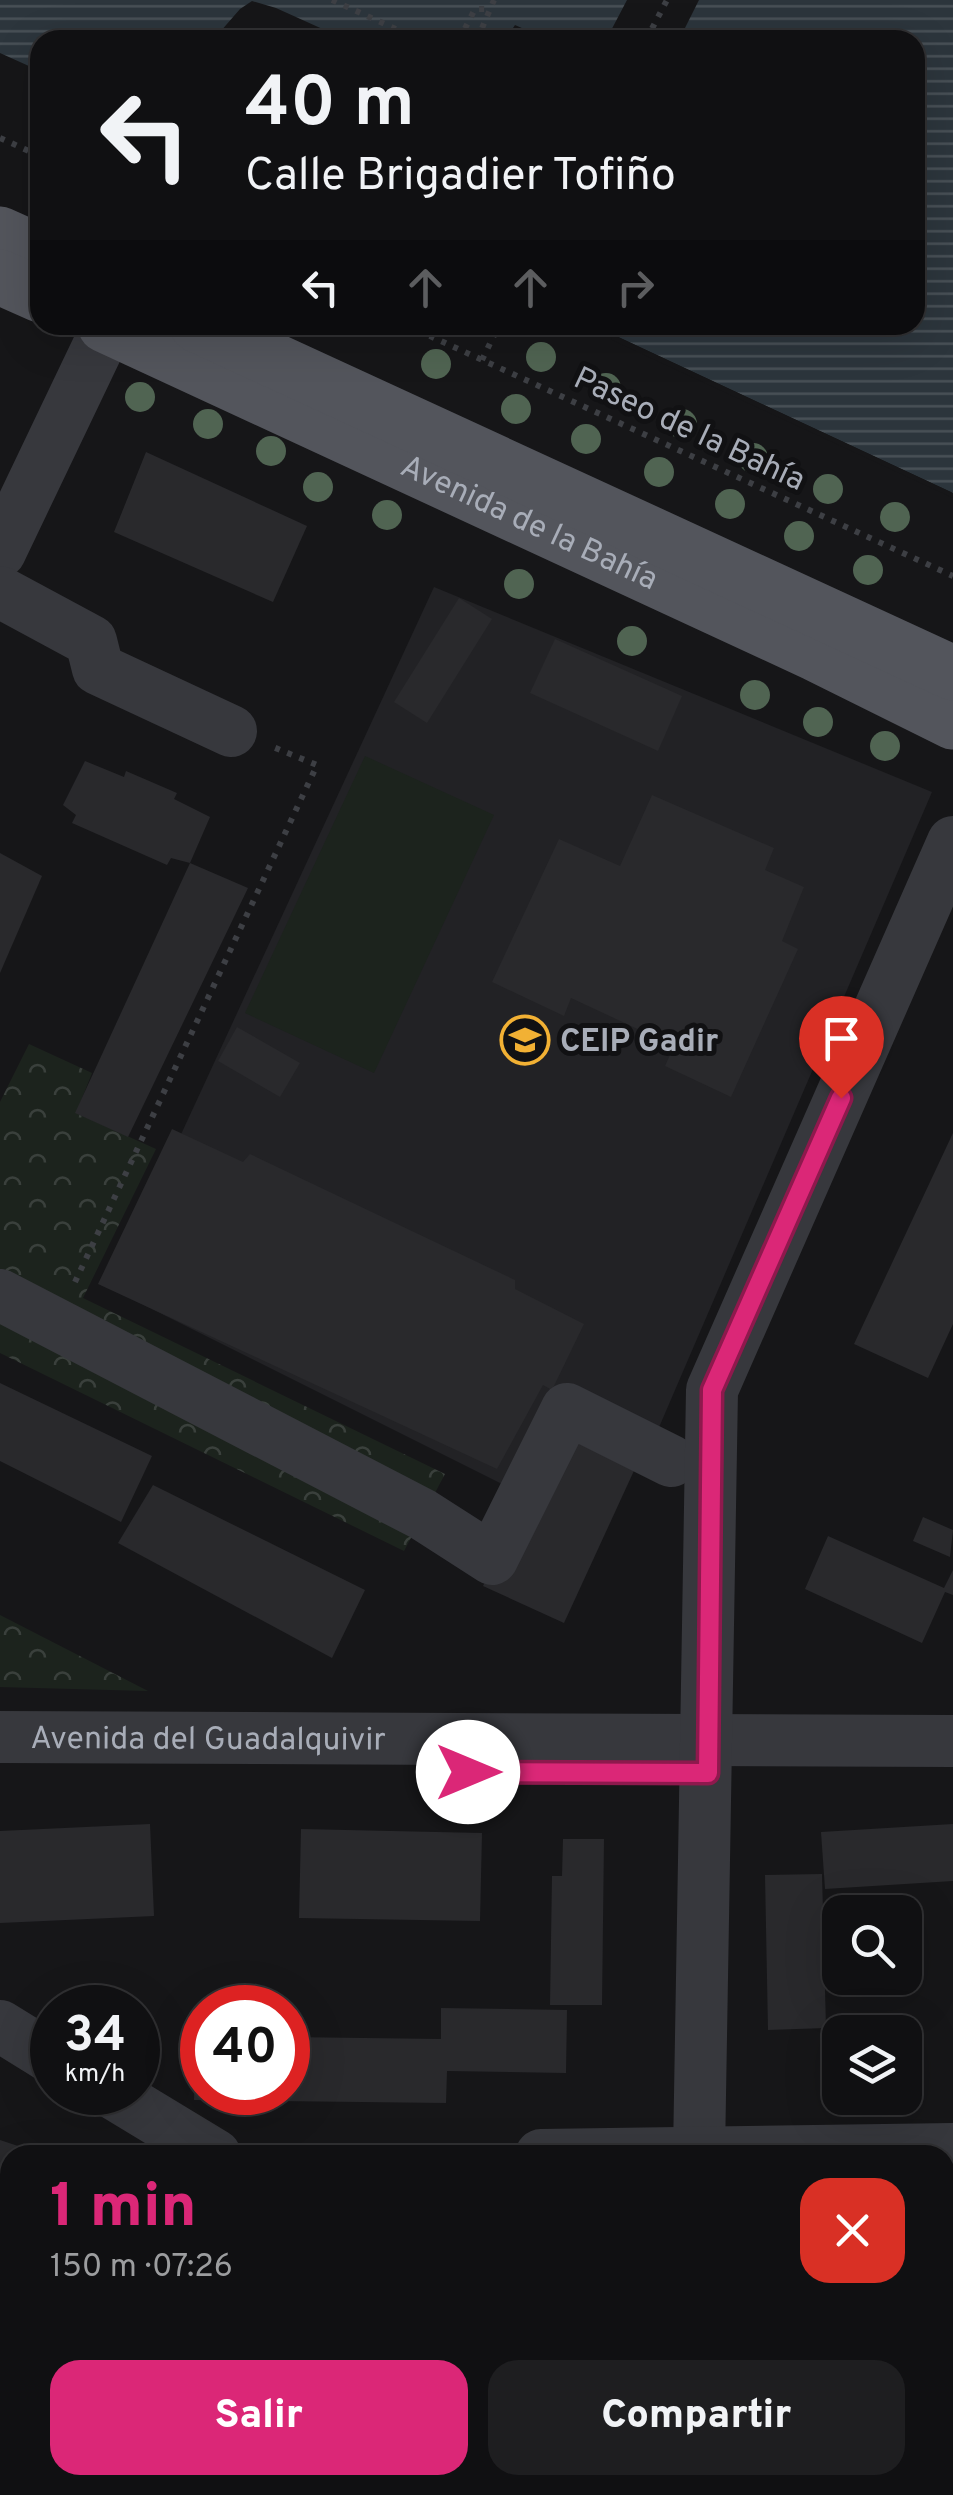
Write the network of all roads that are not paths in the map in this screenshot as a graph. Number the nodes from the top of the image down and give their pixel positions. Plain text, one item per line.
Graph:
1 (0, 234) edge
2 (30, 248) edge
3 (0, 277) edge
4 (30, 291) edge
5 (71, 335) edge
6 (102, 335) edge
7 (125, 335) edge
8 (219, 335) edge
9 (0, 481) edge
10 (0, 552) edge
11 (0, 592) edge
12 (953, 672) edge
13 (953, 722) edge
14 (231, 730) road end
15 (953, 842) edge
16 (0, 1296) edge
17 (671, 1461) dead end
18 (0, 1736) edge
19 (953, 1741) edge
20 (707, 1756) junction
21 (0, 1769) edge
22 (953, 1772) edge
23 (0, 2026) edge
24 (30, 2044) edge
25 (148, 2115) edge
26 (198, 2145) edge
27 (698, 2145) edge

1 - 2 main road
3 - 4 main road
5 - 9 street
6 - 10 street
7 - 13 main road, Avenida de la Bahía
8 - 12 main road, Avenida de la Bahía
11 - 14 street
15 - 20 street
16 - 17 street
18 - 20 street, Avenida del Guadalquivir
19 - 20 street, Avenida del Guadalquivir
20 - 21 street, Avenida del Guadalquivir
20 - 22 street, Avenida del Guadalquivir
20 - 27 street
23 - 24 street
25 - 26 street

